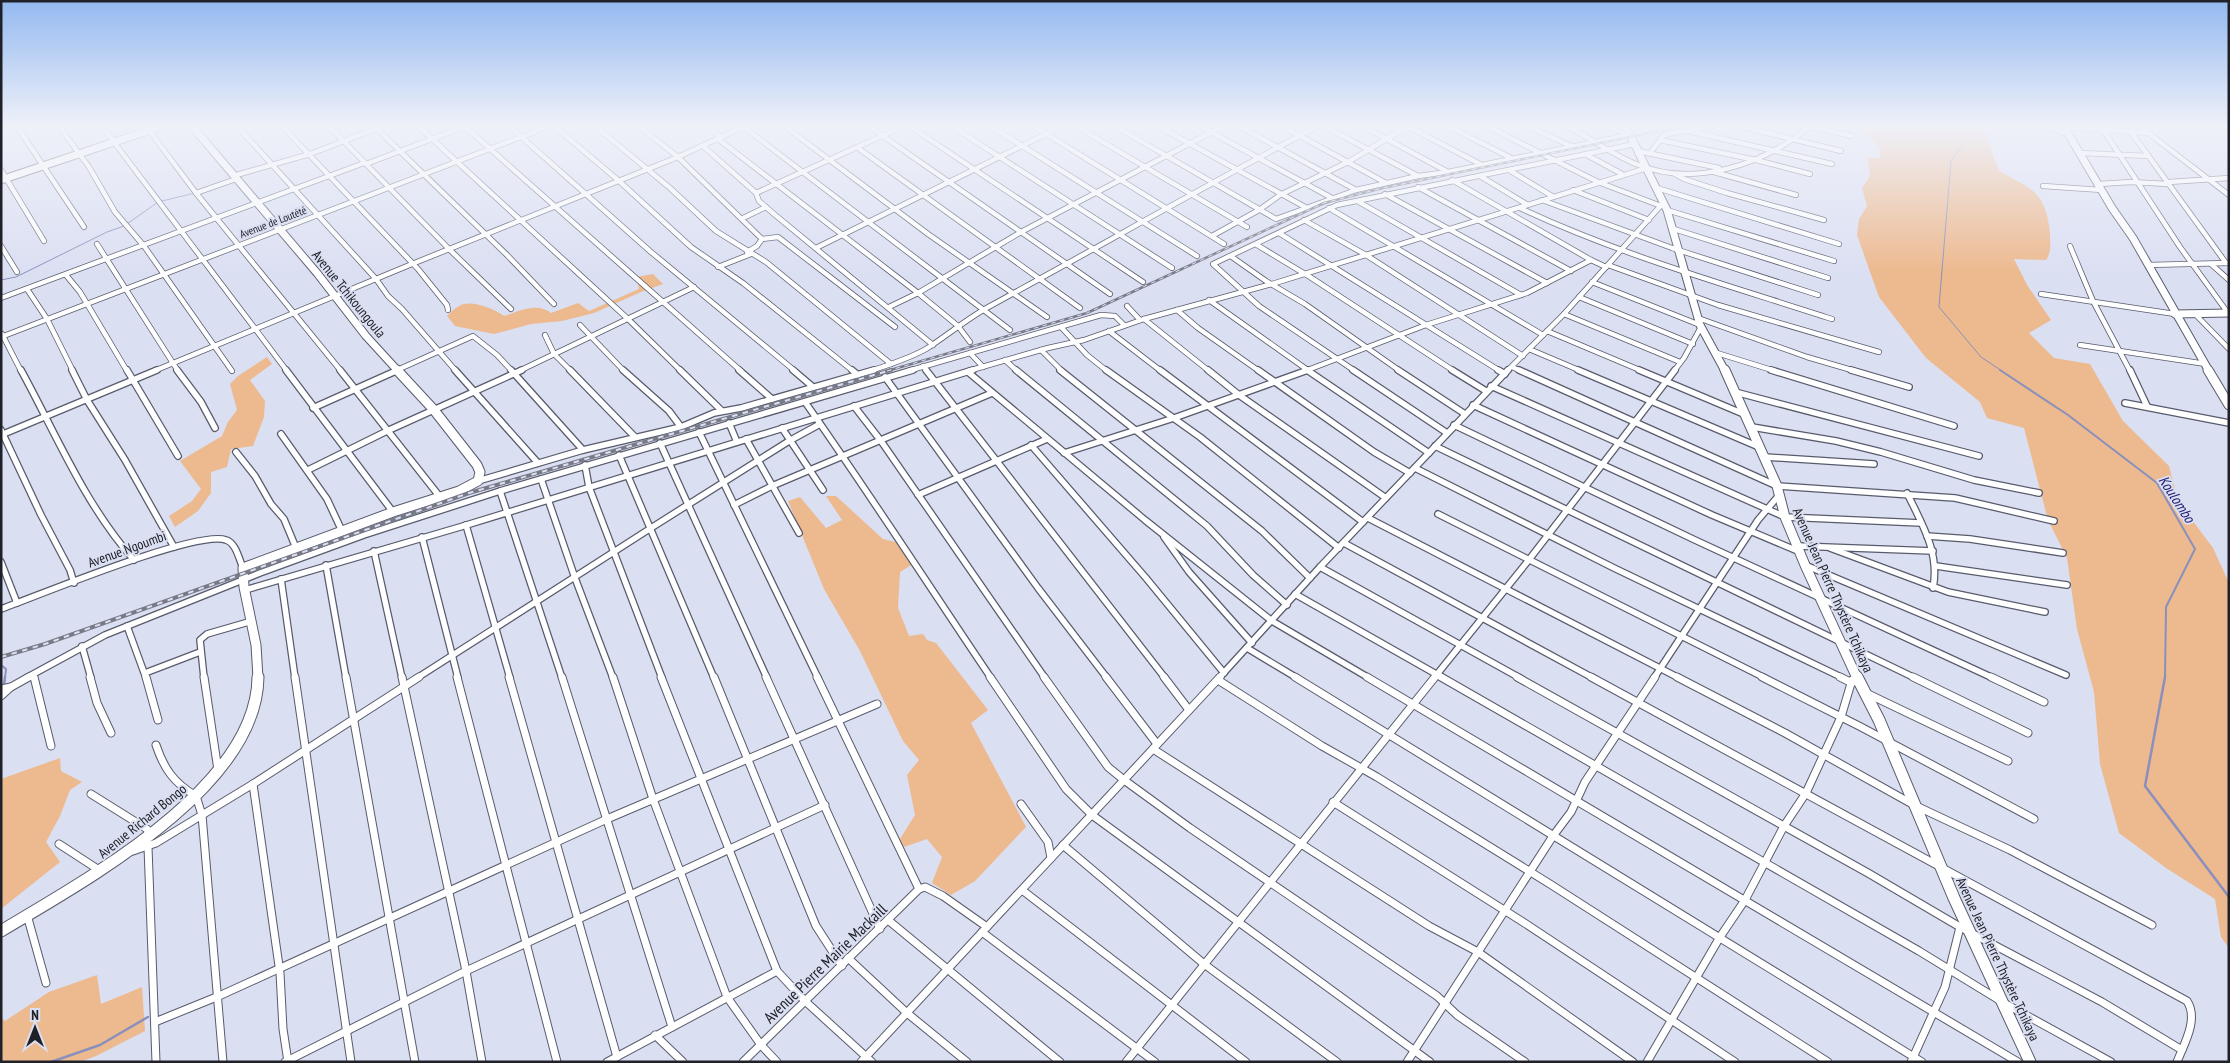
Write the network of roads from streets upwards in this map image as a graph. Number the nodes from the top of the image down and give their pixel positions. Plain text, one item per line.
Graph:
1 (18, 175) edge
2 (50, 175) edge
3 (93, 175) edge
4 (139, 175) edge
5 (182, 175) edge
6 (231, 175) edge
7 (244, 175) edge
8 (281, 175) edge
9 (334, 175) edge
10 (376, 175) edge
11 (422, 175) joint
12 (471, 175) edge
13 (518, 175) edge
14 (565, 175) edge
15 (612, 175) edge
16 (631, 175) edge
17 (654, 175) edge
18 (697, 175) edge
19 (735, 175) edge
20 (765, 175) edge
21 (798, 175) edge
22 (807, 175) edge
23 (849, 175) edge
24 (894, 175) edge
25 (937, 175) edge
26 (963, 175) edge
27 (982, 175) edge
28 (1026, 175) edge
29 (1068, 175) edge
30 (1112, 175) edge
31 (1131, 175) edge
32 (1156, 175) edge
33 (1199, 175) edge
34 (1226, 175) edge
35 (1245, 175) edge
36 (1289, 175) edge
37 (1322, 175) edge
38 (1329, 175) edge
39 (1371, 175) edge
40 (1428, 175) edge
41 (1487, 175) edge
42 (1517, 175) edge
43 (1584, 175) edge
44 (1620, 175) edge
45 (1650, 175) edge
46 (1676, 175) edge
47 (1724, 175) edge
48 (2093, 175) edge
49 (2131, 175) edge
50 (2162, 175) edge
51 (2200, 175) edge
52 (330, 176) junction
53 (1418, 176) joint
54 (1480, 176) junction
55 (234, 178) junction
56 (2229, 178) edge
57 (4, 179) edge
58 (2206, 179) junction
59 (618, 180) junction
60 (1121, 180) junction
61 (1452, 180) junction
62 (948, 182) junction
63 (1212, 182) junction
64 (1303, 182) junction
65 (1598, 182) junction
66 (1386, 183) junction
67 (2136, 183) junction
68 (2168, 183) junction
69 (777, 184) junction
70 (2043, 186) dead end
71 (388, 187) junction
72 (1418, 187) junction
73 (2101, 187) junction
74 (1657, 188) junction
75 (295, 189) junction
76 (1356, 190) junction
77 (1573, 190) junction
78 (196, 193) junction
79 (586, 193) junction
80 (756, 193) junction
81 (1098, 193) junction
82 (1190, 194) junction
83 (1385, 194) junction
84 (922, 195) junction
85 (1280, 195) junction
86 (1796, 195) dead end
87 (1552, 196) junction
88 (2229, 196) edge
89 (1332, 198) junction
90 (1542, 200) junction
91 (352, 201) junction
92 (1358, 202) junction
93 (258, 203) junction
94 (1662, 204) junction
95 (1074, 205) junction
96 (1528, 205) junction
97 (554, 206) junction
98 (766, 207) junction
99 (1305, 207) junction
100 (893, 208) junction
101 (1329, 208) junction
102 (1520, 208) junction
103 (1165, 209) junction
104 (1258, 210) junction
105 (1668, 210) junction
106 (1506, 213) junction
107 (317, 215) junction
108 (217, 218) junction
109 (743, 218) junction
110 (1047, 218) junction
111 (521, 220) junction
112 (1304, 220) junction
113 (1649, 220) junction
114 (1824, 220) dead end
115 (1143, 221) junction
116 (1478, 221) junction
117 (867, 222) junction
118 (1238, 222) junction
119 (84, 227) dead end
120 (1247, 227) dead end
121 (279, 229) junction
122 (1450, 229) junction
123 (1674, 229) junction
124 (182, 232) junction
125 (1021, 232) junction
126 (1279, 233) junction
127 (486, 234) junction
128 (1635, 234) junction
129 (841, 235) junction
130 (1121, 235) junction
131 (1212, 236) junction
132 (1421, 238) junction
133 (762, 239) junction
134 (44, 242) dead end
135 (97, 244) dead end
136 (1224, 244) dead end
137 (1839, 244) dead end
138 (239, 245) junction
139 (1257, 245) junction
140 (1, 246) edge
141 (144, 246) junction
142 (2070, 246) dead end
143 (994, 247) junction
144 (1393, 247) junction
145 (816, 248) junction
146 (1094, 249) junction
147 (449, 250) junction
148 (1621, 250) junction
149 (1680, 250) junction
150 (749, 253) junction
151 (1197, 256) dead end
152 (1232, 256) junction
153 (1366, 256) junction
154 (202, 258) junction
155 (105, 260) junction
156 (1591, 260) junction
157 (1834, 261) dead end
158 (970, 263) junction
159 (1068, 263) junction
160 (2227, 263) edge
161 (412, 264) junction
162 (2191, 264) junction
163 (2211, 264) junction
164 (1335, 265) junction
165 (2148, 265) junction
166 (1607, 266) junction
167 (718, 267) junction
168 (1172, 268) dead end
169 (1571, 271) junction
170 (17, 272) dead end
171 (1685, 272) junction
172 (164, 273) junction
173 (66, 274) junction
174 (1305, 274) junction
175 (1828, 278) dead end
176 (942, 279) junction
177 (1040, 279) junction
178 (376, 280) junction
179 (2229, 280) edge
180 (1143, 282) dead end
181 (1547, 282) junction
182 (1592, 282) junction
183 (1272, 284) junction
184 (694, 287) junction
185 (126, 288) junction
186 (27, 289) junction
187 (1243, 291) junction
188 (918, 293) junction
189 (1013, 294) junction
190 (1110, 294) dead end
191 (2041, 294) dead end
192 (1521, 295) junction
193 (1818, 295) dead end
194 (335, 296) junction
195 (1579, 297) junction
196 (1692, 297) junction
197 (1, 298) edge
198 (1210, 300) junction
199 (2093, 301) junction
200 (661, 303) junction
201 (86, 304) junction
202 (554, 304) dead end
203 (1491, 304) junction
204 (1126, 306) dead end
205 (889, 307) junction
206 (1080, 308) dead end
207 (512, 309) dead end
208 (984, 309) junction
209 (448, 310) dead end
210 (1177, 310) junction
211 (294, 313) junction
212 (2228, 313) edge
213 (1564, 314) junction
214 (2175, 314) junction
215 (1457, 315) junction
216 (2196, 315) junction
217 (1046, 317) dead end
218 (47, 319) junction
219 (628, 319) junction
220 (1832, 319) dead end
221 (1142, 320) junction
222 (1700, 324) junction
223 (580, 325) dead end
224 (1124, 325) junction
225 (1426, 325) junction
226 (958, 326) junction
227 (894, 327) dead end
228 (1061, 327) junction
229 (256, 329) junction
230 (1010, 330) dead end
231 (1108, 331) junction
232 (1545, 333) junction
233 (2, 335) edge
234 (545, 335) dead end
235 (592, 336) junction
236 (1398, 336) junction
237 (970, 342) dead end
238 (1073, 342) junction
239 (1694, 344) junction
240 (933, 345) junction
241 (2080, 345) dead end
242 (216, 346) junction
243 (1366, 348) junction
244 (1530, 349) junction
245 (2229, 349) edge
246 (439, 350) junction
247 (1041, 350) junction
248 (1879, 352) dead end
249 (2120, 352) junction
250 (970, 353) junction
251 (1716, 353) junction
252 (554, 354) junction
253 (1523, 356) junction
254 (1338, 358) junction
255 (1005, 360) junction
256 (1680, 362) junction
257 (173, 364) junction
258 (891, 364) junction
259 (2206, 364) junction
260 (923, 366) junction
261 (983, 367) junction
262 (1512, 367) junction
263 (396, 369) junction
264 (1306, 370) junction
265 (232, 371) dead end
266 (968, 372) junction
267 (514, 374) junction
268 (1505, 374) junction
269 (858, 375) junction
270 (886, 377) junction
271 (132, 381) junction
272 (935, 381) junction
273 (1275, 382) junction
274 (1664, 382) junction
275 (1492, 386) junction
276 (814, 387) junction
277 (1909, 387) dead end
278 (354, 389) junction
279 (1486, 391) junction
280 (473, 392) junction
281 (898, 392) junction
282 (1735, 392) junction
283 (992, 393) junction
284 (1239, 395) junction
285 (772, 399) junction
286 (87, 400) junction
287 (805, 402) junction
288 (1651, 402) junction
289 (2125, 403) dead end
290 (1473, 405) junction
291 (2229, 405) edge
292 (854, 406) junction
293 (1207, 406) junction
294 (2147, 406) junction
295 (313, 408) junction
296 (957, 408) junction
297 (434, 410) junction
298 (722, 411) junction
299 (1465, 414) junction
300 (1746, 415) junction
301 (47, 416) junction
302 (816, 417) junction
303 (1174, 418) junction
304 (1634, 421) junction
305 (729, 423) junction
306 (2229, 423) edge
307 (820, 424) junction
308 (918, 425) junction
309 (1454, 425) junction
310 (681, 426) junction
311 (1954, 426) dead end
312 (1752, 427) junction
313 (215, 428) dead end
314 (782, 428) junction
315 (387, 431) junction
316 (1135, 431) junction
317 (699, 432) junction
318 (2, 433) edge
319 (1447, 433) junction
320 (280, 434) dead end
321 (635, 437) junction
322 (746, 439) junction
323 (1047, 439) junction
324 (789, 441) junction
325 (881, 441) junction
326 (1102, 441) junction
327 (737, 442) junction
328 (1618, 442) junction
329 (660, 443) junction
330 (1031, 445) junction
331 (1435, 446) junction
332 (583, 450) junction
333 (348, 451) junction
334 (708, 451) junction
335 (236, 452) dead end
336 (1429, 452) junction
337 (1763, 452) junction
338 (1064, 453) junction
339 (619, 455) junction
340 (178, 456) dead end
341 (844, 456) junction
342 (1979, 456) dead end
343 (996, 460) junction
344 (757, 462) junction
345 (538, 463) junction
346 (668, 463) junction
347 (1602, 464) junction
348 (1874, 464) dead end
349 (585, 465) junction
350 (1415, 468) junction
351 (308, 470) junction
352 (809, 471) junction
353 (1410, 473) junction
354 (628, 475) junction
355 (541, 478) junction
356 (958, 478) junction
357 (478, 481) junction
358 (723, 483) junction
359 (772, 486) junction
360 (590, 487) junction
361 (1585, 487) junction
362 (500, 490) junction
363 (823, 490) dead end
364 (1779, 490) junction
365 (1907, 493) junction
366 (2039, 494) dead end
367 (918, 496) junction
368 (440, 497) junction
369 (1386, 498) junction
370 (548, 500) junction
371 (688, 505) junction
372 (734, 505) junction
373 (1567, 510) junction
374 (1766, 510) junction
375 (393, 512) junction
376 (506, 512) junction
377 (1438, 514) dead end
378 (1785, 517) junction
379 (1366, 520) junction
380 (2054, 521) dead end
381 (1921, 523) junction
382 (466, 525) junction
383 (650, 528) junction
384 (342, 531) junction
385 (1750, 531) junction
386 (1161, 532) junction
387 (799, 533) dead end
388 (1549, 534) junction
389 (1927, 536) junction
390 (422, 538) junction
391 (174, 546) junction
392 (1342, 546) junction
393 (296, 548) junction
394 (1830, 548) junction
395 (1799, 549) junction
396 (374, 551) junction
397 (1932, 551) junction
398 (614, 553) junction
399 (2063, 553) dead end
400 (1734, 558) junction
401 (134, 560) junction
402 (1528, 561) junction
403 (1, 562) edge
404 (326, 566) junction
405 (1805, 566) junction
406 (1936, 566) junction
407 (1320, 567) junction
408 (244, 578) junction
409 (575, 578) junction
410 (1310, 578) junction
411 (281, 579) junction
412 (74, 583) junction
413 (1716, 583) junction
414 (2067, 585) dead end
415 (1504, 588) junction
416 (1933, 588) junction
417 (1295, 594) junction
418 (1820, 599) junction
419 (538, 601) junction
420 (16, 603) junction
421 (1287, 605) junction
422 (1, 609) edge
423 (1698, 609) junction
424 (2045, 612) dead end
425 (1480, 618) junction
426 (252, 621) junction
427 (1272, 621) junction
428 (126, 626) junction
429 (494, 629) junction
430 (1680, 637) junction
431 (1842, 643) junction
432 (82, 646) junction
433 (1249, 646) junction
434 (1461, 646) junction
435 (200, 652) junction
436 (452, 656) junction
437 (1660, 669) junction
438 (1224, 672) junction
439 (1854, 672) junction
440 (145, 673) junction
441 (32, 675) junction
442 (1436, 675) junction
443 (2066, 675) dead end
444 (1218, 680) junction
445 (1852, 683) junction
446 (11, 687) junction
447 (403, 687) junction
448 (1, 689) edge
449 (1864, 692) junction
450 (1, 696) edge
451 (2044, 702) dead end
452 (1639, 703) junction
453 (877, 704) dead end
454 (1412, 704) junction
455 (1189, 710) junction
456 (1841, 718) junction
457 (354, 719) junction
458 (158, 720) dead end
459 (839, 720) junction
460 (111, 733) dead end
461 (1617, 733) junction
462 (2028, 733) dead end
463 (1388, 734) junction
464 (794, 739) junction
465 (1888, 742) junction
466 (156, 745) dead end
467 (51, 746) dead end
468 (1155, 746) junction
469 (304, 750) junction
470 (1824, 754) junction
471 (748, 758) junction
472 (2008, 761) dead end
473 (1596, 765) junction
474 (1360, 768) junction
475 (218, 770) junction
476 (700, 779) junction
477 (1124, 780) junction
478 (253, 784) junction
479 (1806, 793) junction
480 (91, 794) dead end
481 (196, 796) junction
482 (653, 799) junction
483 (1576, 800) junction
484 (1333, 802) junction
485 (1021, 804) dead end
486 (825, 805) junction
487 (1914, 805) junction
488 (202, 815) junction
489 (1092, 815) junction
490 (607, 819) junction
491 (2034, 819) dead end
492 (1784, 826) junction
493 (776, 828) junction
494 (150, 836) junction
495 (1552, 836) junction
496 (556, 842) junction
497 (59, 844) dead end
498 (1300, 844) junction
499 (1063, 845) junction
500 (148, 847) junction
501 (729, 849) junction
502 (128, 852) junction
503 (1051, 858) junction
504 (1766, 862) junction
505 (505, 865) junction
506 (1940, 865) junction
507 (1529, 871) junction
508 (101, 872) junction
509 (680, 872) junction
510 (1269, 882) junction
511 (924, 888) junction
512 (448, 890) junction
513 (1022, 890) junction
514 (631, 895) junction
515 (1745, 900) junction
516 (1504, 910) junction
517 (27, 915) junction
518 (390, 917) junction
519 (578, 919) junction
520 (888, 920) junction
521 (1238, 922) junction
522 (2152, 925) dead end
523 (1960, 927) junction
524 (880, 929) junction
525 (985, 930) junction
526 (1, 931) edge
527 (1970, 932) junction
528 (1720, 937) junction
529 (332, 943) junction
530 (524, 944) junction
531 (1478, 952) junction
532 (848, 958) junction
533 (1204, 964) junction
534 (842, 966) junction
535 (279, 967) junction
536 (948, 969) junction
537 (1949, 970) junction
538 (466, 971) junction
539 (777, 971) junction
540 (1696, 979) junction
541 (46, 983) dead end
542 (219, 996) junction
543 (727, 997) junction
544 (805, 1001) junction
545 (404, 1002) junction
546 (1444, 1003) junction
547 (1172, 1004) junction
548 (2004, 1004) junction
549 (907, 1013) junction
550 (1934, 1013) junction
551 (155, 1022) junction
552 (1672, 1022) junction
553 (672, 1026) junction
554 (346, 1030) junction
555 (655, 1035) junction
556 (761, 1045) junction
557 (1137, 1047) junction
558 (1415, 1050) junction
559 (2182, 1050) junction
560 (618, 1057) junction
561 (1912, 1059) edge
562 (867, 1060) edge
563 (287, 1061) edge
564 (156, 1062) edge
565 (223, 1062) edge
566 (351, 1062) edge
567 (415, 1062) edge
568 (482, 1062) edge
569 (557, 1062) edge
570 (607, 1062) edge
571 (683, 1062) edge
572 (743, 1062) edge
573 (777, 1062) edge
574 (967, 1062) edge
575 (1060, 1062) edge
576 (1126, 1062) edge
577 (1155, 1062) edge
578 (1246, 1062) edge
579 (1337, 1062) edge
580 (1407, 1062) edge
581 (1430, 1062) edge
582 (1525, 1062) edge
583 (1633, 1062) edge
584 (1647, 1062) edge
585 (1734, 1062) edge
586 (1828, 1062) edge
587 (1922, 1062) edge
588 (2018, 1062) edge
589 (2030, 1062) edge
590 (2111, 1062) edge
591 (2177, 1062) edge

1 - 57 street
2 - 119 street
3 - 141 street
4 - 124 street
5 - 78 street
6 - 55 street, Avenue Tchikoungoula
7 - 55 street
8 - 75 street
9 - 52 street
10 - 71 street
11 - 71 street, Avenue de Loutété
11 - 127 street
12 - 111 street
13 - 97 street
14 - 79 street
15 - 59 street
16 - 59 street
17 - 150 street
18 - 109 street
19 - 80 street
20 - 69 street
21 - 69 street
22 - 117 street
23 - 100 street
24 - 84 street
25 - 62 street
26 - 62 street
27 - 110 street
28 - 95 street
29 - 81 street
30 - 60 street
31 - 60 street
32 - 82 street
33 - 63 street
34 - 63 street
35 - 85 street
36 - 64 street
37 - 64 street
38 - 76 street
39 - 66 street
40 - 53 street
41 - 54 street
42 - 87 street
43 - 65 street
44 - 65 street
45 - 74 street, Avenue Jean Pierre Thystère Tchikaya
46 - 114 street
47 - 86 street
48 - 73 street
49 - 67 street
50 - 68 street
51 - 58 street
52 - 75 street
52 - 91 street
53 - 66 street
54 - 61 street
54 - 96 street
55 - 78 street
55 - 93 street, Avenue Tchikoungoula
56 - 58 street
57 - 134 street
58 - 68 street
58 - 88 street
59 - 79 street
59 - 167 street
60 - 81 street
60 - 103 street
61 - 72 street
61 - 106 street
62 - 84 street
62 - 125 street
63 - 82 street
63 - 104 street
64 - 85 street
64 - 89 street
65 - 77 street
65 - 94 street
66 - 76 street
67 - 68 street
67 - 73 street
67 - 162 street
68 - 160 street
69 - 80 street
69 - 129 street
70 - 73 street
71 - 91 street, Avenue de Loutété
71 - 147 street
72 - 83 street
72 - 116 street
73 - 165 street
74 - 94 street, Avenue Jean Pierre Thystère Tchikaya
74 - 137 street
75 - 93 street
75 - 107 street
76 - 89 street
77 - 87 street
77 - 113 street
78 - 108 street
79 - 97 street
79 - 184 street
80 - 98 street
81 - 95 street
81 - 115 street
82 - 103 street
82 - 118 street
83 - 92 street
83 - 122 street
84 - 100 street
84 - 143 street
85 - 99 street
85 - 104 street
87 - 90 street
89 - 99 street
90 - 96 street
90 - 128 street
91 - 107 street, Avenue de Loutété
91 - 161 street
92 - 101 street
92 - 132 street
93 - 108 street
93 - 121 street, Avenue Tchikoungoula
94 - 105 street, Avenue Jean Pierre Thystère Tchikaya
94 - 113 street
95 - 110 street
95 - 130 street
96 - 102 street
97 - 111 street
97 - 200 street
98 - 109 street
98 - 145 street
99 - 104 street
100 - 117 street
100 - 158 street
101 - 112 street
101 - 144 street
102 - 106 street
102 - 148 street
103 - 115 street
103 - 131 street
104 - 118 street
105 - 123 street, Avenue Jean Pierre Thystère Tchikaya
105 - 157 street
106 - 116 street
106 - 156 street
107 - 121 street, Avenue de Loutété
107 - 178 street
108 - 124 street
108 - 138 street
109 - 133 street
110 - 125 street
110 - 146 street
111 - 127 street
111 - 219 street
112 - 126 street
112 - 153 street
113 - 128 street
115 - 130 street
115 - 151 street
116 - 122 street
116 - 169 street
117 - 129 street
117 - 176 street
118 - 120 street
118 - 131 street
121 - 138 street, Avenue de Loutété
121 - 194 street, Avenue Tchikoungoula
122 - 132 street
122 - 181 street
123 - 149 street, Avenue Jean Pierre Thystère Tchikaya
123 - 175 street
124 - 141 street
124 - 154 street
125 - 143 street
125 - 159 street
126 - 139 street
126 - 164 street
127 - 147 street
127 - 202 street
128 - 148 street
128 - 149 street
129 - 145 street
129 - 188 street
130 - 146 street
130 - 168 street
131 - 136 street
132 - 144 street
132 - 192 street
133 - 150 street
133 - 227 street
135 - 155 street
138 - 154 street, Avenue de Loutété
138 - 211 street
139 - 152 street
139 - 174 street
140 - 170 street
141 - 155 street
141 - 172 street
142 - 199 street
143 - 158 street
143 - 177 street
144 - 153 street
144 - 203 street
145 - 205 street
146 - 159 street
146 - 180 street
147 - 161 street
147 - 207 street
148 - 166 street
148 - 171 street
149 - 171 street, Avenue Jean Pierre Thystère Tchikaya
149 - 193 street
150 - 167 street
150 - 258 street
152 - 183 street
152 - 187 street
153 - 164 street
153 - 215 street
154 - 172 street, Avenue de Loutété
154 - 229 street
155 - 173 street
155 - 185 street
156 - 166 street
156 - 169 street
158 - 176 street
158 - 189 street
159 - 177 street
159 - 190 street
160 - 163 street
161 - 178 street
161 - 209 street
162 - 163 street
162 - 165 street
162 - 212 street
163 - 179 street
164 - 174 street
164 - 225 street
165 - 214 street
166 - 182 street
166 - 196 street
167 - 269 street
169 - 181 street
171 - 196 street, Avenue Jean Pierre Thystère Tchikaya
171 - 220 street
172 - 185 street, Avenue de Loutété
172 - 242 street
173 - 186 street
173 - 201 street
174 - 183 street
174 - 236 street
176 - 188 street
176 - 208 street
177 - 189 street
177 - 206 street
178 - 194 street
178 - 246 street
181 - 192 street
182 - 195 street
182 - 222 street
183 - 187 street
183 - 243 street
184 - 200 street
184 - 276 street
185 - 201 street, Avenue de Loutété
185 - 257 street
186 - 197 street
186 - 218 street
187 - 198 street
187 - 254 street
188 - 205 street
188 - 226 street
189 - 208 street
189 - 217 street
191 - 199 street
192 - 203 street
194 - 211 street
194 - 263 street, Avenue Tchikoungoula
195 - 213 street
195 - 239 street
196 - 222 street, Avenue Jean Pierre Thystère Tchikaya
196 - 248 street
198 - 210 street
198 - 264 street
199 - 214 street
199 - 249 street
200 - 219 street
200 - 285 street
201 - 218 street, Avenue de Loutété
201 - 271 street
203 - 215 street
203 - 232 street
204 - 221 street
205 - 240 street
208 - 226 street
208 - 230 street
210 - 221 street
210 - 273 street
211 - 229 street
211 - 278 street
212 - 216 street
213 - 232 street
213 - 256 street
214 - 216 street
214 - 259 street
215 - 225 street
215 - 253 street
216 - 245 street
218 - 233 street, Avenue de Loutété
218 - 286 street
219 - 235 street
219 - 298 street
221 - 224 street
221 - 284 street
222 - 239 street
222 - 251 street, Avenue Jean Pierre Thystère Tchikaya
222 - 277 street
223 - 235 street
224 - 228 street
224 - 231 street
225 - 236 street
225 - 268 street
226 - 237 street
226 - 240 street
228 - 238 street
228 - 250 street
229 - 242 street
229 - 295 street
231 - 238 street
231 - 293 street
232 - 244 street
232 - 274 street
233 - 301 street
234 - 252 street
235 - 252 street
235 - 310 street
236 - 243 street
236 - 279 street
238 - 247 street
238 - 303 street
239 - 256 street
240 - 258 street
241 - 249 street
242 - 257 street
242 - 265 street
243 - 254 street
243 - 299 street
244 - 253 street
244 - 288 street
246 - 263 street
246 - 267 street
246 - 280 street
247 - 255 street
247 - 316 street
249 - 259 street
249 - 294 street
250 - 260 street
250 - 261 street
251 - 282 street, Avenue Jean Pierre Thystère Tchikaya
251 - 311 street
252 - 267 street
252 - 321 street
253 - 262 street
254 - 264 street
254 - 319 street
255 - 261 street
255 - 326 street
256 - 274 street
257 - 271 street
257 - 313 street
258 - 269 street
259 - 291 street
260 - 270 street
260 - 272 street
261 - 266 street
262 - 268 street
262 - 304 street
263 - 278 street
263 - 297 street, Avenue Tchikoungoula
264 - 273 street
264 - 336 street
266 - 272 street
266 - 283 street
267 - 280 street
267 - 332 street
268 - 275 street
269 - 276 street
270 - 281 street
270 - 287 street
271 - 286 street
271 - 340 street
272 - 281 street
272 - 296 street
273 - 284 street
273 - 353 street
274 - 288 street
274 - 300 street
275 - 279 street
275 - 328 street
276 - 285 street
278 - 295 street
278 - 315 street
279 - 290 street
280 - 297 street
280 - 345 street
281 - 292 street
281 - 308 street
282 - 300 street, Avenue Jean Pierre Thystère Tchikaya
282 - 342 street
283 - 296 street
283 - 323 street
284 - 293 street
284 - 369 street
285 - 298 street
286 - 301 street
286 - 391 street
287 - 302 street
287 - 305 street
288 - 304 street
288 - 337 street
289 - 294 street
290 - 299 street
290 - 347 street
292 - 302 street
292 - 325 street
293 - 303 street
293 - 379 street
294 - 306 street
295 - 333 street
296 - 308 street
296 - 343 street
297 - 315 street
297 - 357 street, Avenue Tchikoungoula
298 - 310 street
299 - 309 street
300 - 312 street, Avenue Jean Pierre Thystère Tchikaya
301 - 318 street
301 - 401 street
302 - 307 street
302 - 314 street
303 - 316 street
303 - 392 street
304 - 328 street
304 - 364 street
305 - 317 street
305 - 327 street
307 - 324 street
307 - 341 street
308 - 325 street
308 - 356 street
309 - 319 street
309 - 361 street
310 - 321 street
312 - 337 street, Avenue Jean Pierre Thystère Tchikaya
312 - 366 street
314 - 322 street
314 - 324 street
315 - 333 street
315 - 368 street
316 - 326 street
316 - 410 street
317 - 329 street
317 - 334 street
318 - 412 street
319 - 331 street
320 - 351 street
321 - 332 street
322 - 327 street
322 - 344 street
323 - 330 street
323 - 338 street
324 - 344 street
324 - 352 street
325 - 341 street
325 - 367 street
326 - 338 street
326 - 421 street
327 - 334 street
328 - 347 street
328 - 374 street
329 - 339 street
329 - 346 street
330 - 343 street
330 - 438 street
331 - 336 street
331 - 373 street
332 - 345 street
333 - 351 street
333 - 375 street
334 - 346 street
334 - 358 street
335 - 393 street
336 - 350 street
337 - 348 street
337 - 364 street, Avenue Jean Pierre Thystère Tchikaya
338 - 386 street
339 - 349 street
339 - 354 street
341 - 352 street
341 - 489 street
343 - 356 street
343 - 455 street
344 - 358 street
344 - 359 street
345 - 357 street
346 - 354 street
346 - 371 street
347 - 361 street
347 - 385 street
349 - 355 street
349 - 360 street
350 - 353 street
350 - 388 street
351 - 384 street
352 - 359 street
352 - 363 street
353 - 369 street
354 - 360 street
354 - 383 street
355 - 362 street
355 - 370 street
356 - 367 street
356 - 468 street
357 - 368 street
358 - 371 street
358 - 372 street
359 - 372 street
359 - 387 street
360 - 370 street
360 - 398 street
361 - 373 street
361 - 400 street
362 - 376 street
362 - 408 street
364 - 365 street
364 - 374 street
364 - 378 street, Avenue Jean Pierre Thystère Tchikaya
365 - 380 street
365 - 381 street
367 - 477 street
368 - 375 street
369 - 379 street
370 - 376 street
370 - 409 street
371 - 383 street
371 - 464 street
372 - 459 street
373 - 388 street
373 - 413 street
374 - 378 street
374 - 385 street
375 - 384 street
376 - 382 street
376 - 419 street
377 - 402 street
378 - 381 street
378 - 395 street, Avenue Jean Pierre Thystère Tchikaya
379 - 392 street
379 - 415 street
381 - 389 street
382 - 390 street
382 - 429 street
383 - 398 street
383 - 471 street
384 - 393 street
385 - 395 street
385 - 400 street
386 - 427 street
386 - 433 street
388 - 402 street
388 - 423 street
389 - 397 street
389 - 399 street
390 - 396 street
390 - 436 street
391 - 401 street, Avenue Ngoumbi
391 - 408 street, Avenue Ngoumbi
392 - 407 street
392 - 425 street
393 - 408 street
394 - 395 street
394 - 397 street
394 - 416 street
395 - 405 street, Avenue Jean Pierre Thystère Tchikaya
396 - 404 street
396 - 447 street
397 - 406 street
398 - 409 street
398 - 476 street
400 - 413 street
400 - 418 street
401 - 412 street, Avenue Ngoumbi
402 - 415 street
402 - 430 street
403 - 420 street
404 - 411 street
404 - 457 street
405 - 418 street, Avenue Jean Pierre Thystère Tchikaya
405 - 443 street
406 - 414 street
406 - 416 street
407 - 410 street
407 - 434 street
408 - 411 street
408 - 426 street, Avenue Richard Bongo
408 - 428 street
409 - 419 street
409 - 482 street
410 - 417 street
411 - 469 street
412 - 420 street, Avenue Ngoumbi
413 - 423 street
413 - 431 street
415 - 425 street
415 - 437 street
416 - 424 street
417 - 421 street
417 - 442 street
418 - 431 street, Avenue Jean Pierre Thystère Tchikaya
418 - 451 street
419 - 429 street
419 - 490 street
420 - 422 street, Avenue Ngoumbi
421 - 427 street
423 - 430 street
423 - 445 street
425 - 434 street
425 - 452 street
426 - 435 street
426 - 475 street, Avenue Richard Bongo
427 - 433 street
427 - 454 street
428 - 432 street
428 - 440 street
429 - 436 street
429 - 496 street
430 - 437 street
430 - 456 street
431 - 439 street, Avenue Jean Pierre Thystère Tchikaya
431 - 462 street
432 - 441 street
432 - 460 street
433 - 438 street
433 - 463 street
434 - 442 street
434 - 461 street
435 - 440 street
435 - 475 street
436 - 447 street
436 - 505 street
437 - 452 street
437 - 470 street
438 - 444 street
439 - 445 street
439 - 449 street, Avenue Jean Pierre Thystère Tchikaya
440 - 458 street
441 - 446 street
441 - 467 street
442 - 454 street
442 - 473 street
444 - 455 street
444 - 474 street
445 - 456 street
446 - 448 street
446 - 450 street
447 - 457 street
447 - 512 street
449 - 465 street, Avenue Jean Pierre Thystère Tchikaya
449 - 472 street
452 - 461 street
452 - 479 street
453 - 459 street
454 - 463 street
454 - 483 street
455 - 468 street
456 - 465 street
456 - 470 street
457 - 469 street
457 - 518 street
459 - 464 street
459 - 511 street
461 - 473 street
461 - 492 street
463 - 474 street
463 - 495 street
464 - 471 street
464 - 486 street
465 - 487 street, Avenue Jean Pierre Thystère Tchikaya
465 - 491 street
466 - 481 street
468 - 477 street
468 - 498 street
469 - 478 street
469 - 529 street
470 - 479 street
470 - 487 street
471 - 476 street
471 - 493 street
473 - 483 street
473 - 504 street
474 - 484 street
474 - 507 street
475 - 481 street, Avenue Richard Bongo
476 - 482 street
476 - 501 street
477 - 489 street
477 - 510 street
478 - 488 street
478 - 535 street
479 - 492 street
479 - 506 street
480 - 494 street
481 - 488 street
481 - 494 street, Avenue Richard Bongo
482 - 490 street
482 - 509 street
483 - 495 street
483 - 515 street
484 - 498 street
484 - 516 street
485 - 503 street
486 - 493 street
486 - 524 street
487 - 506 street, Avenue Jean Pierre Thystère Tchikaya
487 - 522 street
488 - 500 street
488 - 542 street
489 - 499 street
489 - 521 street
490 - 496 street
490 - 514 street
492 - 504 street
492 - 523 street
493 - 501 street
493 - 534 street
494 - 502 street, Avenue Richard Bongo
495 - 507 street
495 - 528 street
496 - 505 street
496 - 519 street
497 - 508 street
498 - 510 street
498 - 531 street
499 - 503 street
499 - 533 street
500 - 502 street
500 - 551 street
501 - 509 street
501 - 539 street
502 - 508 street, Avenue Richard Bongo
503 - 513 street
504 - 515 street
504 - 537 street
505 - 512 street
505 - 530 street
506 - 527 street, Avenue Jean Pierre Thystère Tchikaya
506 - 559 street
507 - 516 street
507 - 540 street
508 - 517 street, Avenue Richard Bongo
509 - 514 street
509 - 543 street
510 - 521 street
510 - 546 street
511 - 520 street, Avenue Pierre Mairie Mackaill
511 - 525 street
512 - 518 street
512 - 538 street
513 - 525 street
513 - 547 street
514 - 519 street
514 - 553 street
515 - 528 street
515 - 550 street
516 - 531 street
516 - 552 street
517 - 526 street, Avenue Richard Bongo
517 - 541 street
518 - 529 street
518 - 545 street
519 - 530 street
519 - 560 street
520 - 524 street, Avenue Pierre Mairie Mackaill
520 - 536 street
521 - 533 street
521 - 558 street
523 - 527 street
523 - 537 street
524 - 532 street, Avenue Pierre Mairie Mackaill
525 - 536 street
525 - 557 street
527 - 548 street, Avenue Jean Pierre Thystère Tchikaya
527 - 559 street
528 - 540 street
528 - 561 street
529 - 535 street
529 - 554 street
530 - 538 street
530 - 569 street
531 - 546 street
531 - 583 street
532 - 534 street, Avenue Pierre Mairie Mackaill
532 - 549 street
533 - 547 street
533 - 579 street
534 - 544 street, Avenue Pierre Mairie Mackaill
535 - 542 street
535 - 563 street
536 - 549 street
536 - 575 street
537 - 548 street
537 - 550 street
538 - 545 street
538 - 568 street
539 - 543 street
539 - 544 street
540 - 552 street
540 - 586 street
542 - 551 street
542 - 565 street
543 - 553 street
543 - 556 street
544 - 556 street, Avenue Pierre Mairie Mackaill
544 - 562 street
545 - 554 street
545 - 567 street
546 - 558 street
546 - 582 street
547 - 557 street
547 - 578 street
548 - 589 street, Avenue Jean Pierre Thystère Tchikaya
548 - 590 street
549 - 562 street
549 - 574 street
550 - 561 street
550 - 588 street
551 - 564 street
552 - 584 street
552 - 585 street
553 - 555 street
554 - 563 street
554 - 566 street
555 - 560 street
555 - 571 street
556 - 572 street, Avenue Pierre Mairie Mackaill
556 - 573 street
557 - 576 street
557 - 577 street
558 - 580 street
558 - 581 street
559 - 591 street
560 - 570 street
561 - 587 street

